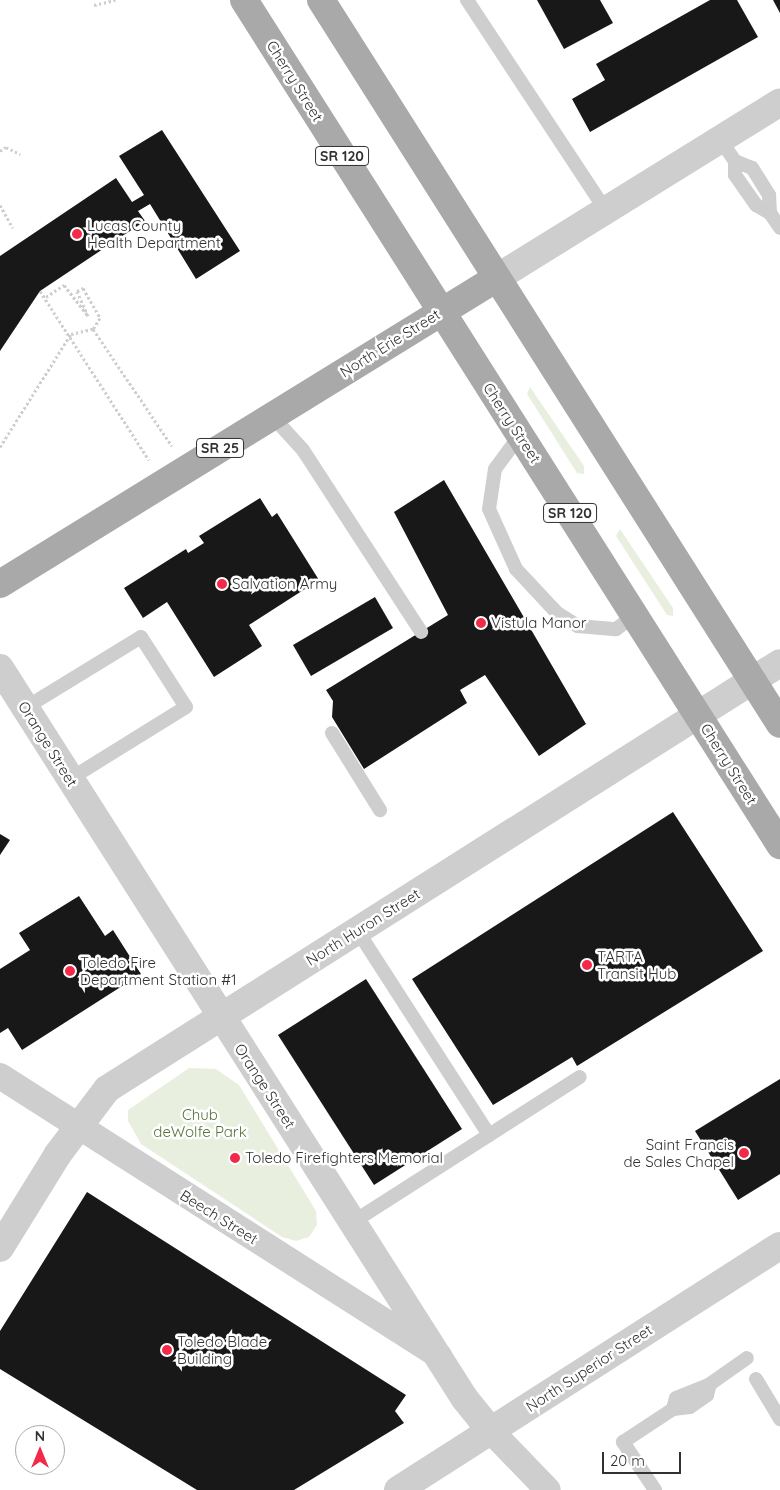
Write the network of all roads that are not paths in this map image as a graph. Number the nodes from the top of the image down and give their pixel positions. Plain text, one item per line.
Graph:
1 (244, 0) edge
2 (321, 0) edge
3 (467, 0) edge
4 (780, 102) edge
5 (728, 150) junction
6 (606, 211) junction
7 (780, 228) edge
8 (495, 279) junction
9 (440, 312) junction
10 (272, 416) junction
11 (520, 435) junction
12 (0, 584) edge
13 (635, 615) junction
14 (421, 632) dead end
15 (780, 662) edge
16 (0, 668) edge
17 (751, 680) junction
18 (25, 708) junction
19 (698, 715) junction
20 (780, 724) edge
21 (332, 733) dead end
22 (70, 778) junction
23 (380, 810) dead end
24 (780, 845) edge
25 (358, 930) junction
26 (221, 1017) junction
27 (0, 1076) edge
28 (580, 1077) dead end
29 (77, 1127) junction
30 (489, 1135) junction
31 (353, 1222) junction
32 (780, 1246) edge
33 (0, 1248) edge
34 (439, 1356) junction
35 (747, 1358) dead end
36 (756, 1379) dead end
37 (780, 1420) edge
38 (490, 1430) junction
39 (398, 1490) edge
40 (548, 1490) edge
41 (655, 1490) edge

1 - 9 main road, Cherry Street / SR 120
2 - 8 main road
3 - 6 lane
4 - 5 street, North Erie Street
5 - 6 street, North Erie Street
5 - 7 lane
6 - 8 street, North Erie Street
8 - 9 main road, North Erie Street / SR 25
8 - 17 main road
9 - 10 main road, North Erie Street / SR 25
9 - 11 main road, Cherry Street / SR 120
10 - 12 main road, North Erie Street / SR 25
10 - 14 lane
11 - 13 main road, Cherry Street / SR 120
11 - 13 lane
13 - 19 main road, Cherry Street / SR 120
15 - 17 street, North Huron Street
16 - 18 street, Orange Street
17 - 19 street, North Huron Street
17 - 20 main road
18 - 22 street, Orange Street
18 - 22 lane
19 - 24 main road, Cherry Street / SR 120
19 - 25 street, North Huron Street
21 - 23 lane
22 - 26 street, Orange Street
25 - 26 street, North Huron Street
25 - 30 lane
26 - 29 street, North Huron Street
26 - 31 street, Orange Street
27 - 29 street, Beech Street
28 - 30 lane
29 - 33 street, North Huron Street
29 - 34 street, Beech Street
30 - 31 lane
31 - 34 street, Orange Street
32 - 38 street, North Superior Street
34 - 38 street, Orange Street
35 - 41 lane
36 - 37 lane
38 - 39 street, North Superior Street
38 - 40 street, Orange Street

